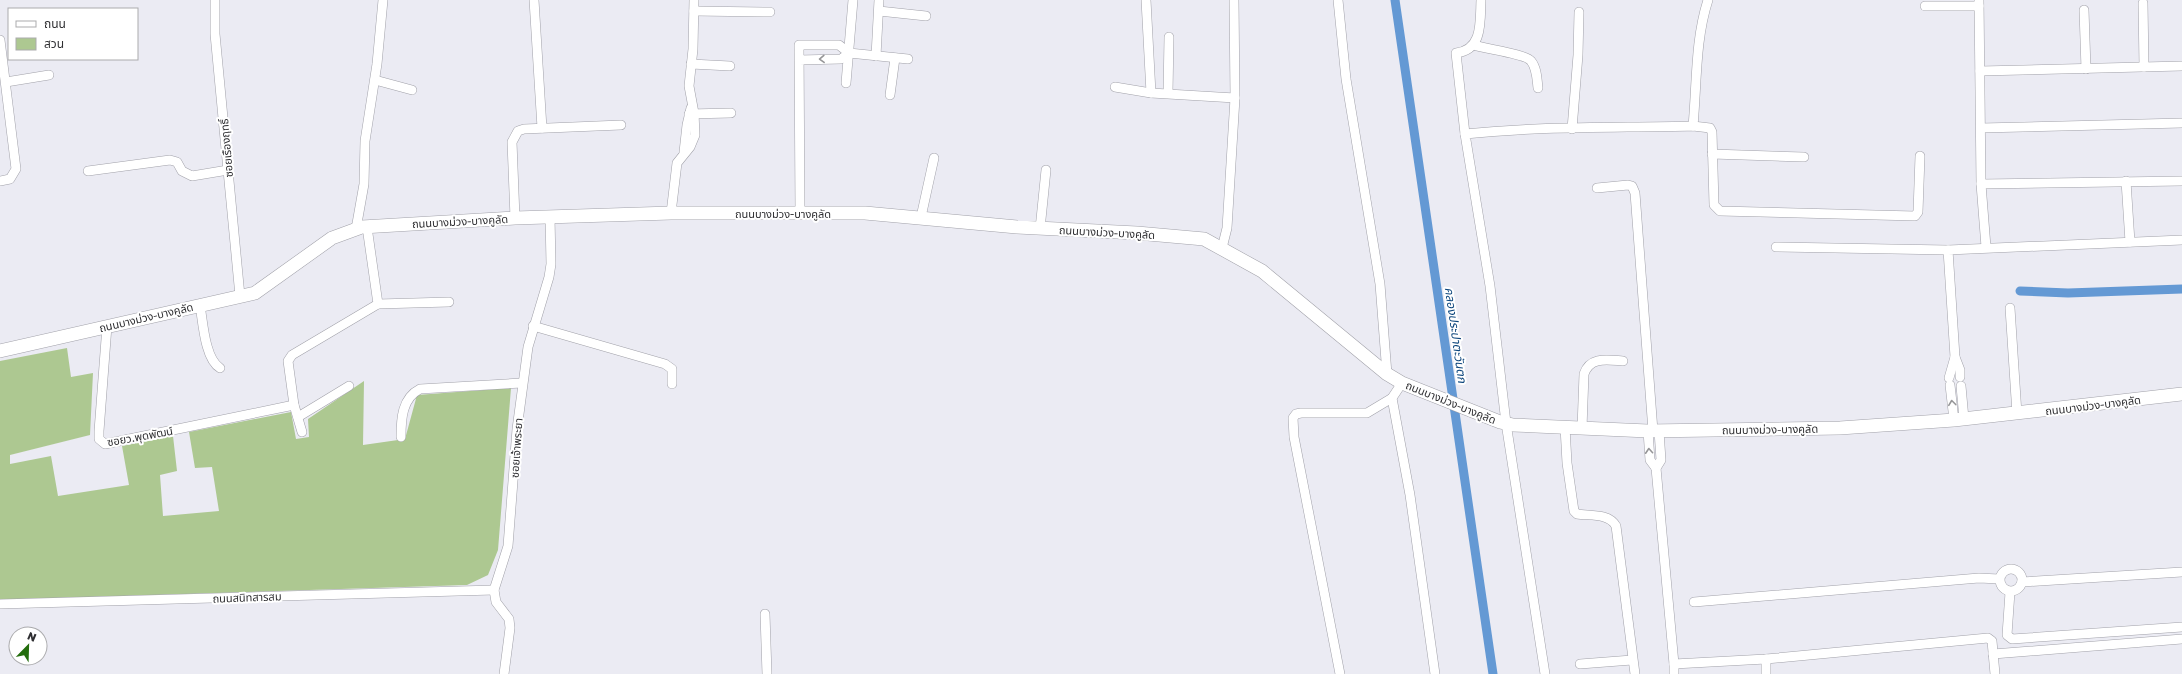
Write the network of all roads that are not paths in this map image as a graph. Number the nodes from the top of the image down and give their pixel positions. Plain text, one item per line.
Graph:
1 (215, 0) edge
2 (383, 0) edge
3 (534, 0) edge
4 (694, 0) edge
5 (853, 0) edge
6 (879, 0) edge
7 (1146, 0) edge
8 (1234, 0) edge
9 (1338, 0) edge
10 (1481, 0) edge
11 (1708, 0) edge
12 (1979, 3) edge
13 (2143, 3) dead end
14 (1925, 6) dead end
15 (2084, 10) dead end
16 (879, 11) junction
17 (694, 12) junction
18 (770, 12) dead end
19 (1579, 12) dead end
20 (926, 16) dead end
21 (1169, 37) dead end
22 (0, 40) edge
23 (1474, 45) junction
24 (849, 52) junction
25 (876, 56) junction
26 (895, 58) junction
27 (908, 59) dead end
28 (799, 60) junction
29 (691, 64) junction
30 (730, 66) dead end
31 (2182, 66) edge
32 (2144, 67) junction
33 (2086, 69) junction
34 (1980, 71) junction
35 (49, 75) dead end
36 (375, 80) junction
37 (6, 82) junction
38 (846, 84) dead end
39 (1115, 87) dead end
40 (1538, 88) dead end
41 (412, 90) dead end
42 (1151, 92) junction
43 (1168, 94) junction
44 (890, 95) dead end
45 (1235, 98) junction
46 (692, 111) junction
47 (731, 113) dead end
48 (2182, 123) edge
49 (621, 125) dead end
50 (1693, 126) junction
51 (542, 128) junction
52 (1981, 128) junction
53 (1572, 129) junction
54 (1465, 134) junction
55 (1712, 154) junction
56 (1920, 156) dead end
57 (1804, 157) dead end
58 (934, 158) dead end
59 (228, 170) junction
60 (1046, 170) dead end
61 (88, 171) dead end
62 (0, 181) edge
63 (2126, 181) junction
64 (2182, 181) edge
65 (1981, 184) junction
66 (1597, 188) dead end
67 (800, 213) junction
68 (671, 214) junction
69 (550, 217) junction
70 (921, 217) junction
71 (515, 218) junction
72 (361, 228) junction
73 (1040, 229) junction
74 (2182, 240) edge
75 (2130, 242) junction
76 (1776, 247) dead end
77 (1986, 247) junction
78 (1222, 248) junction
79 (1948, 250) junction
80 (240, 296) junction
81 (449, 302) dead end
82 (378, 304) junction
83 (200, 305) junction
84 (2010, 308) dead end
85 (107, 326) junction
86 (533, 326) junction
87 (0, 351) edge
88 (1955, 357) junction
89 (1623, 361) dead end
90 (220, 368) dead end
91 (1388, 374) junction
92 (522, 383) junction
93 (672, 384) dead end
94 (349, 386) dead end
95 (1408, 386) junction
96 (2182, 394) edge
97 (1392, 398) junction
98 (294, 405) junction
99 (2017, 414) junction
100 (298, 417) junction
101 (1959, 420) junction
102 (1503, 423) junction
103 (1565, 428) junction
104 (1582, 428) junction
105 (1653, 431) junction
106 (302, 432) dead end
107 (401, 437) dead end
108 (2182, 572) edge
109 (1999, 579) junction
110 (2022, 582) junction
111 (494, 590) junction
112 (2010, 592) junction
113 (1694, 602) dead end
114 (0, 604) edge
115 (765, 614) dead end
116 (2182, 627) edge
117 (2182, 639) edge
118 (1993, 654) junction
119 (1766, 659) junction
120 (1632, 660) junction
121 (1580, 664) dead end
122 (1674, 664) junction
123 (504, 674) edge
124 (767, 674) edge
125 (1340, 674) edge
126 (1434, 674) edge
127 (1545, 674) edge
128 (1635, 674) edge
129 (1674, 674) edge
130 (1766, 674) edge
131 (1995, 674) edge

1 - 59 street, ซอยเรืองฤทธิ์
2 - 36 street
3 - 51 street
4 - 17 street
5 - 24 street
6 - 16 street
7 - 42 street
8 - 45 street
9 - 91 street
10 - 23 street
11 - 50 street
12 - 14 street
12 - 34 street
13 - 32 street
15 - 33 street
16 - 20 street
16 - 25 street
17 - 18 street
17 - 29 street
19 - 53 street
21 - 43 street
22 - 37 street
23 - 40 street
23 - 54 street
24 - 25 street
24 -> 28 street
24 - 28 street
24 - 38 street
25 - 26 street
26 - 27 street
26 - 44 street
28 - 67 street
29 - 30 street
29 - 46 street
31 - 32 street
32 - 33 street
33 - 34 street
34 - 52 street
35 - 37 street
36 - 41 street
36 - 72 street
37 - 62 street
39 - 42 street
42 - 43 street
43 - 45 street
45 - 78 street
46 - 47 street
46 - 68 street
48 - 52 street
49 - 51 street
50 - 53 street
50 - 55 street
51 - 71 street
52 - 65 street
53 - 54 street
54 - 102 street
55 - 56 street
55 - 57 street
58 - 70 street
59 - 61 street
59 - 80 street, ซอยเรืองฤทธิ์
60 - 73 street
63 - 64 street
63 - 65 street
63 - 75 street
65 - 77 street
66 - 105 street
67 - 68 street, ถนนบางม่วง-บางคูลัด
67 - 70 street, ถนนบางม่วง-บางคูลัด
68 - 69 street, ถนนบางม่วง-บางคูลัด
69 - 71 street, ถนนบางม่วง-บางคูลัด
69 - 86 street, ซอยเจ้าพระยา
70 - 73 street, ถนนบางม่วง-บางคูลัด
71 - 72 street, ถนนบางม่วง-บางคูลัด
72 - 80 street, ถนนบางม่วง-บางคูลัด
72 - 82 street
73 - 78 street, ถนนบางม่วง-บางคูลัด
74 - 75 street
75 - 77 street
76 - 79 street
77 - 79 street
78 - 91 street, ถนนบางม่วง-บางคูลัด
79 - 88 street
80 - 83 street, ถนนบางม่วง-บางคูลัด
81 - 82 street
82 - 98 street
83 - 85 street, ถนนบางม่วง-บางคูลัด
83 - 90 street
84 - 99 street
85 - 87 street, ถนนบางม่วง-บางคูลัด
85 - 98 street, ซอยว.พุดพัฒน์
86 - 92 street, ซอยเจ้าพระยา
86 - 93 street
88 - 101 street
101 -> 88 street
89 - 104 street
91 - 95 street, ถนนบางม่วง-บางคูลัด
92 - 107 street
92 - 111 street, ซอยเจ้าพระยา
94 - 100 street
95 - 97 street
95 - 102 street, ถนนบางม่วง-บางคูลัด
96 - 99 street, ถนนบางม่วง-บางคูลัด
97 - 125 street
97 - 126 street
98 - 100 street
99 - 101 street, ถนนบางม่วง-บางคูลัด
100 - 106 street
101 - 105 street, ถนนบางม่วง-บางคูลัด
102 - 103 street, ถนนบางม่วง-บางคูลัด
102 - 127 street
103 - 104 street, ถนนบางม่วง-บางคูลัด
103 - 120 street
104 - 105 street, ถนนบางม่วง-บางคูลัด
105 - 122 street
108 - 110 street
109 - 110 street
109 - 112 street
109 - 113 street
110 - 112 street
111 - 114 street, ถนนสนิทสารสม
111 - 123 street
112 - 116 street
115 - 124 street
117 - 118 street
118 - 119 street
118 - 131 street
119 - 122 street
119 - 130 street
120 - 121 street
120 - 128 street
122 - 129 street

